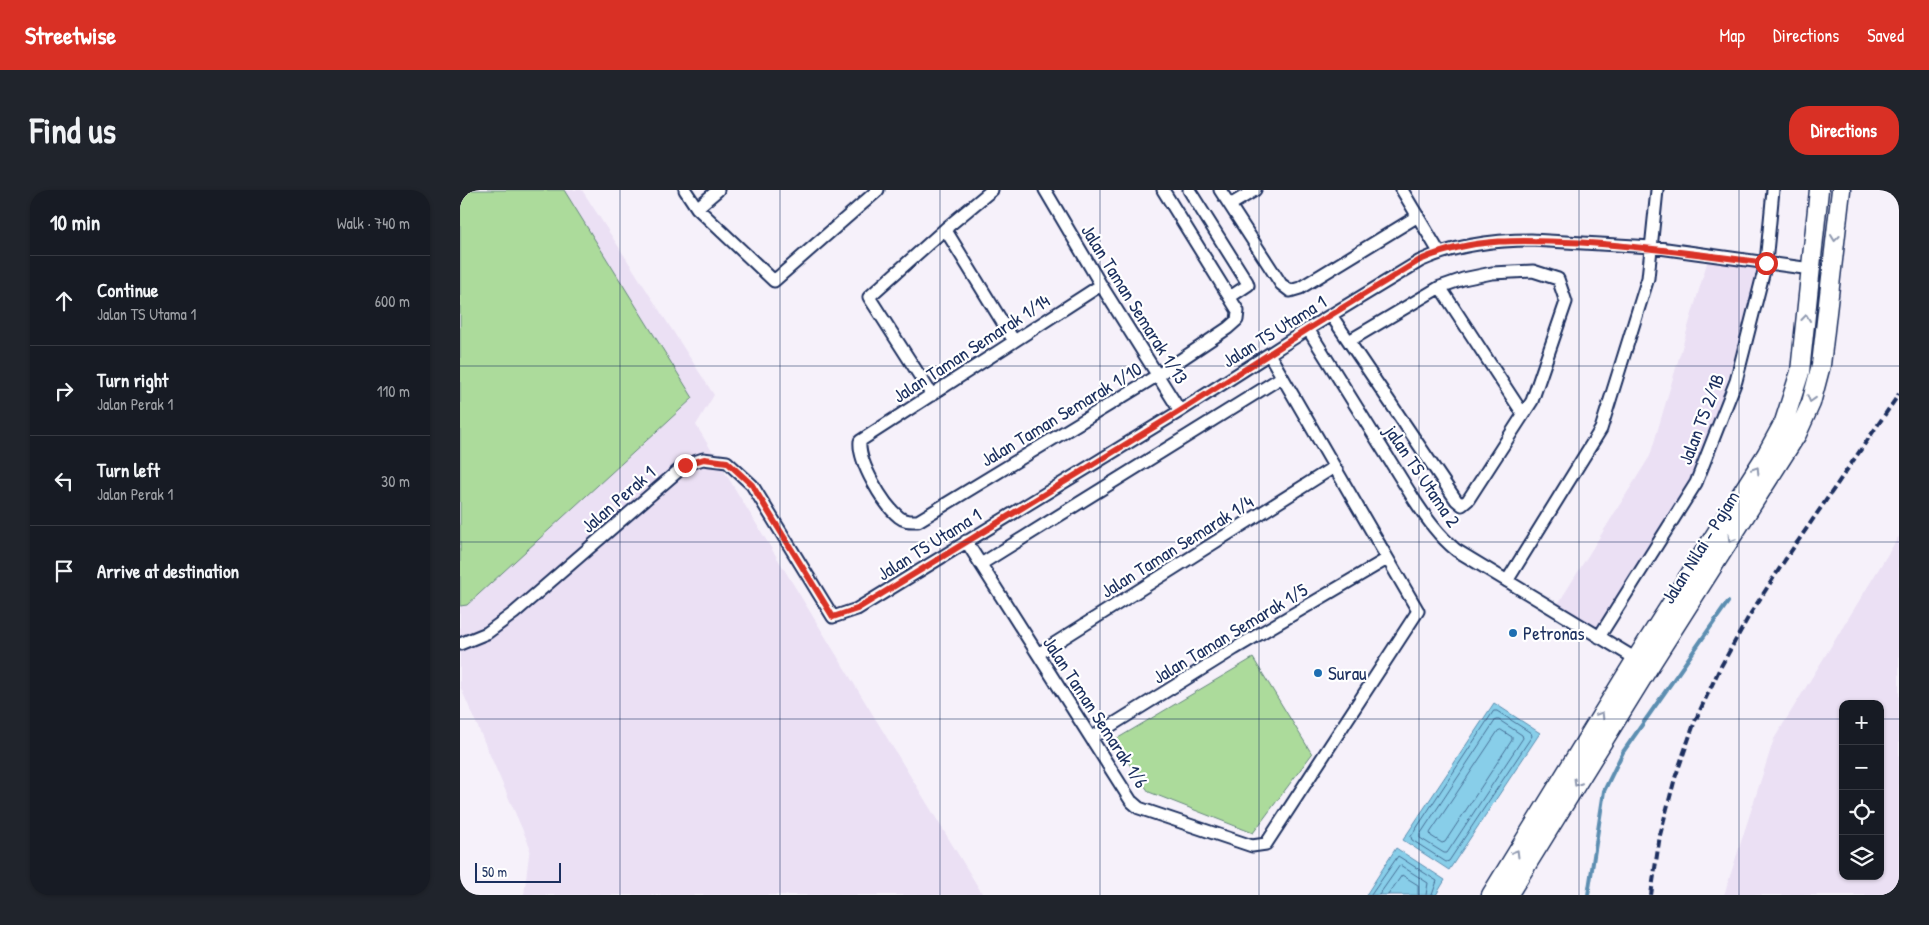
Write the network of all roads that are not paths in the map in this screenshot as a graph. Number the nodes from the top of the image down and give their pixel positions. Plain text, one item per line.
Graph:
1 (686, 190) edge
2 (718, 190) edge
3 (878, 190) edge
4 (992, 190) edge
5 (1045, 190) edge
6 (1162, 190) edge
7 (1189, 190) edge
8 (1220, 190) edge
9 (1256, 190) edge
10 (1402, 190) edge
11 (1657, 190) edge
12 (1773, 190) edge
13 (1819, 190) edge
14 (1841, 190) edge
15 (1230, 205) junction
16 (697, 208) junction
17 (1418, 216) junction
18 (945, 229) junction
19 (1652, 247) junction
20 (1439, 252) junction
21 (1766, 263) junction
22 (1811, 269) junction
23 (1101, 285) junction
24 (1440, 287) junction
25 (1230, 297) junction
26 (1331, 315) junction
27 (1308, 329) junction
28 (1014, 341) junction
29 (1349, 341) junction
30 (1269, 354) junction
31 (1158, 375) junction
32 (1282, 377) junction
33 (932, 395) junction
34 (1180, 411) junction
35 (1523, 414) junction
36 (860, 441) joint
37 (1334, 467) junction
38 (966, 541) junction
39 (1387, 559) junction
40 (980, 564) junction
41 (1506, 581) junction
42 (833, 617) joint
43 (1599, 636) junction
44 (460, 644) edge
45 (1038, 654) junction
46 (1642, 663) junction
47 (1091, 738) junction
48 (1491, 895) edge
49 (1508, 895) edge

1 - 16 street
2 - 16 street
3 - 16 street
4 - 18 street
5 - 23 street, Jalan Taman Semarak 1/13
6 - 25 street
7 - 25 street
8 - 15 street
9 - 15 street
10 - 17 street
11 - 19 street
12 - 21 street, Jalan TS 2/1B
13 - 22 main road, Jalan Nilai - Pajam
14 -> 46 main road, Jalan Nilai - Pajam
15 - 17 street
17 - 20 street
18 - 28 street
18 - 33 street
19 - 20 street, Jalan TS Utama 1
19 - 21 street, Jalan TS Utama 1
19 - 41 street
20 - 26 street, Jalan TS Utama 1
21 - 22 street, Jalan TS Utama 1
21 - 43 street, Jalan TS 2/1B
46 -> 22 main road, Jalan Nilai - Pajam
23 - 28 street, Jalan Taman Semarak 1/14
23 - 31 street, Jalan Taman Semarak 1/13
24 - 29 street
24 - 35 street
24 - 35 street
25 - 31 street, Jalan Taman Semarak 1/10
26 - 27 street, Jalan TS Utama 1
26 - 29 street
27 - 30 street, Jalan TS Utama 1
27 - 41 street, jalan TS Utama 2
28 - 33 street, Jalan Taman Semarak 1/14
29 - 35 street
30 - 32 street, Jalan Taman Semarak 1/6
30 - 34 street, Jalan TS Utama 1
31 - 34 street, Jalan Taman Semarak 1/13
31 - 36 street, Jalan Taman Semarak 1/10
32 - 37 street, Jalan Taman Semarak 1/6
32 - 40 street
33 - 36 street, Jalan Taman Semarak 1/14
34 - 38 street, Jalan TS Utama 1
37 - 39 street, Jalan Taman Semarak 1/6
37 - 45 street, Jalan Taman Semarak 1/4
38 - 40 street, Jalan Taman Semarak 1/6
38 - 42 street, Jalan TS Utama 1
39 - 47 street, Jalan Taman Semarak 1/5
39 - 47 street, Jalan Taman Semarak 1/6
40 - 45 street, Jalan Taman Semarak 1/6
41 - 43 street, jalan TS Utama 2
42 - 44 street, Jalan Perak 1
43 - 46 street, jalan TS Utama 2
45 - 47 street, Jalan Taman Semarak 1/6
48 -> 46 main road, Jalan Nilai - Pajam
46 -> 49 main road, Jalan Nilai - Pajam

